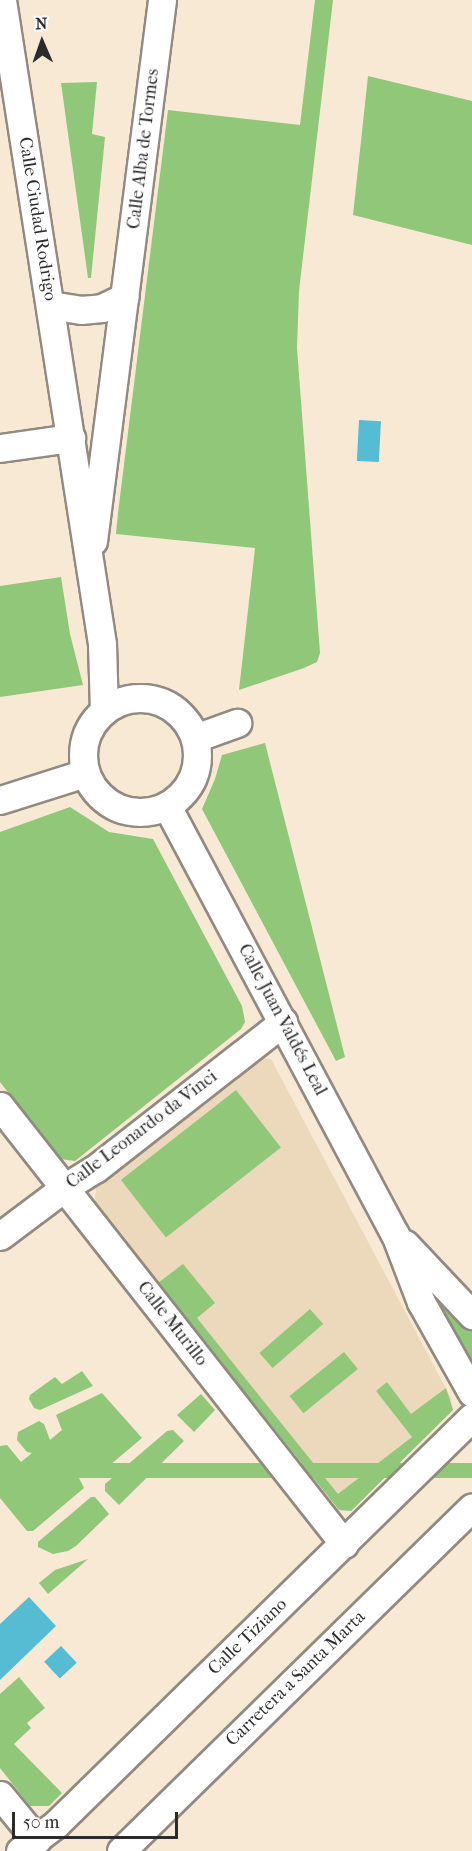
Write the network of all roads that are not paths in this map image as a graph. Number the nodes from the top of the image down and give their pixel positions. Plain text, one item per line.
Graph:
1 (2, 0) edge
2 (162, 0) edge
3 (125, 297) junction
4 (50, 305) junction
5 (71, 438) junction
6 (0, 448) edge
7 (89, 563) junction
8 (102, 644) junction
9 (135, 698) junction
10 (104, 710) junction
11 (237, 723) dead end
12 (195, 738) junction
13 (85, 773) junction
14 (0, 800) edge
15 (167, 807) junction
16 (283, 1022) junction
17 (0, 1106) edge
18 (64, 1188) junction
19 (395, 1234) junction
20 (0, 1236) edge
21 (472, 1315) edge
22 (472, 1394) edge
23 (472, 1417) edge
24 (472, 1507) edge
25 (344, 1544) junction
26 (0, 1795) edge
27 (28, 1846) edge
28 (121, 1851) edge

1 - 4 street, Calle Ciudad Rodrigo
2 - 3 street, Calle Alba de Tormes
3 - 4 street
3 - 7 street, Calle Alba de Tormes
4 - 5 street, Calle Ciudad Rodrigo
5 - 6 street
5 - 7 street, Calle Ciudad Rodrigo
7 - 8 street, Calle Ciudad Rodrigo
8 - 9 street, Calle Ciudad Rodrigo
8 - 10 street, Calle Ciudad Rodrigo
9 - 10 street
9 - 12 street
10 - 13 street
11 - 12 street
12 - 15 street
13 - 14 street
13 - 15 street
15 - 16 street, Calle Juan Valdés Leal
16 - 18 street, Calle Leonardo da Vinci
16 - 19 street, Calle Juan Valdés Leal
17 - 18 street, Calle Murillo
18 - 20 street, Calle Leonardo da Vinci
18 - 25 street, Calle Murillo
19 - 21 street, Calle Juan Valdés Leal
19 - 22 street, Calle Juan Valdés Leal
23 - 25 street, Calle Tiziano
24 - 28 street, Carretera a Santa Marta
25 - 27 street, Calle Tiziano
26 - 27 street

